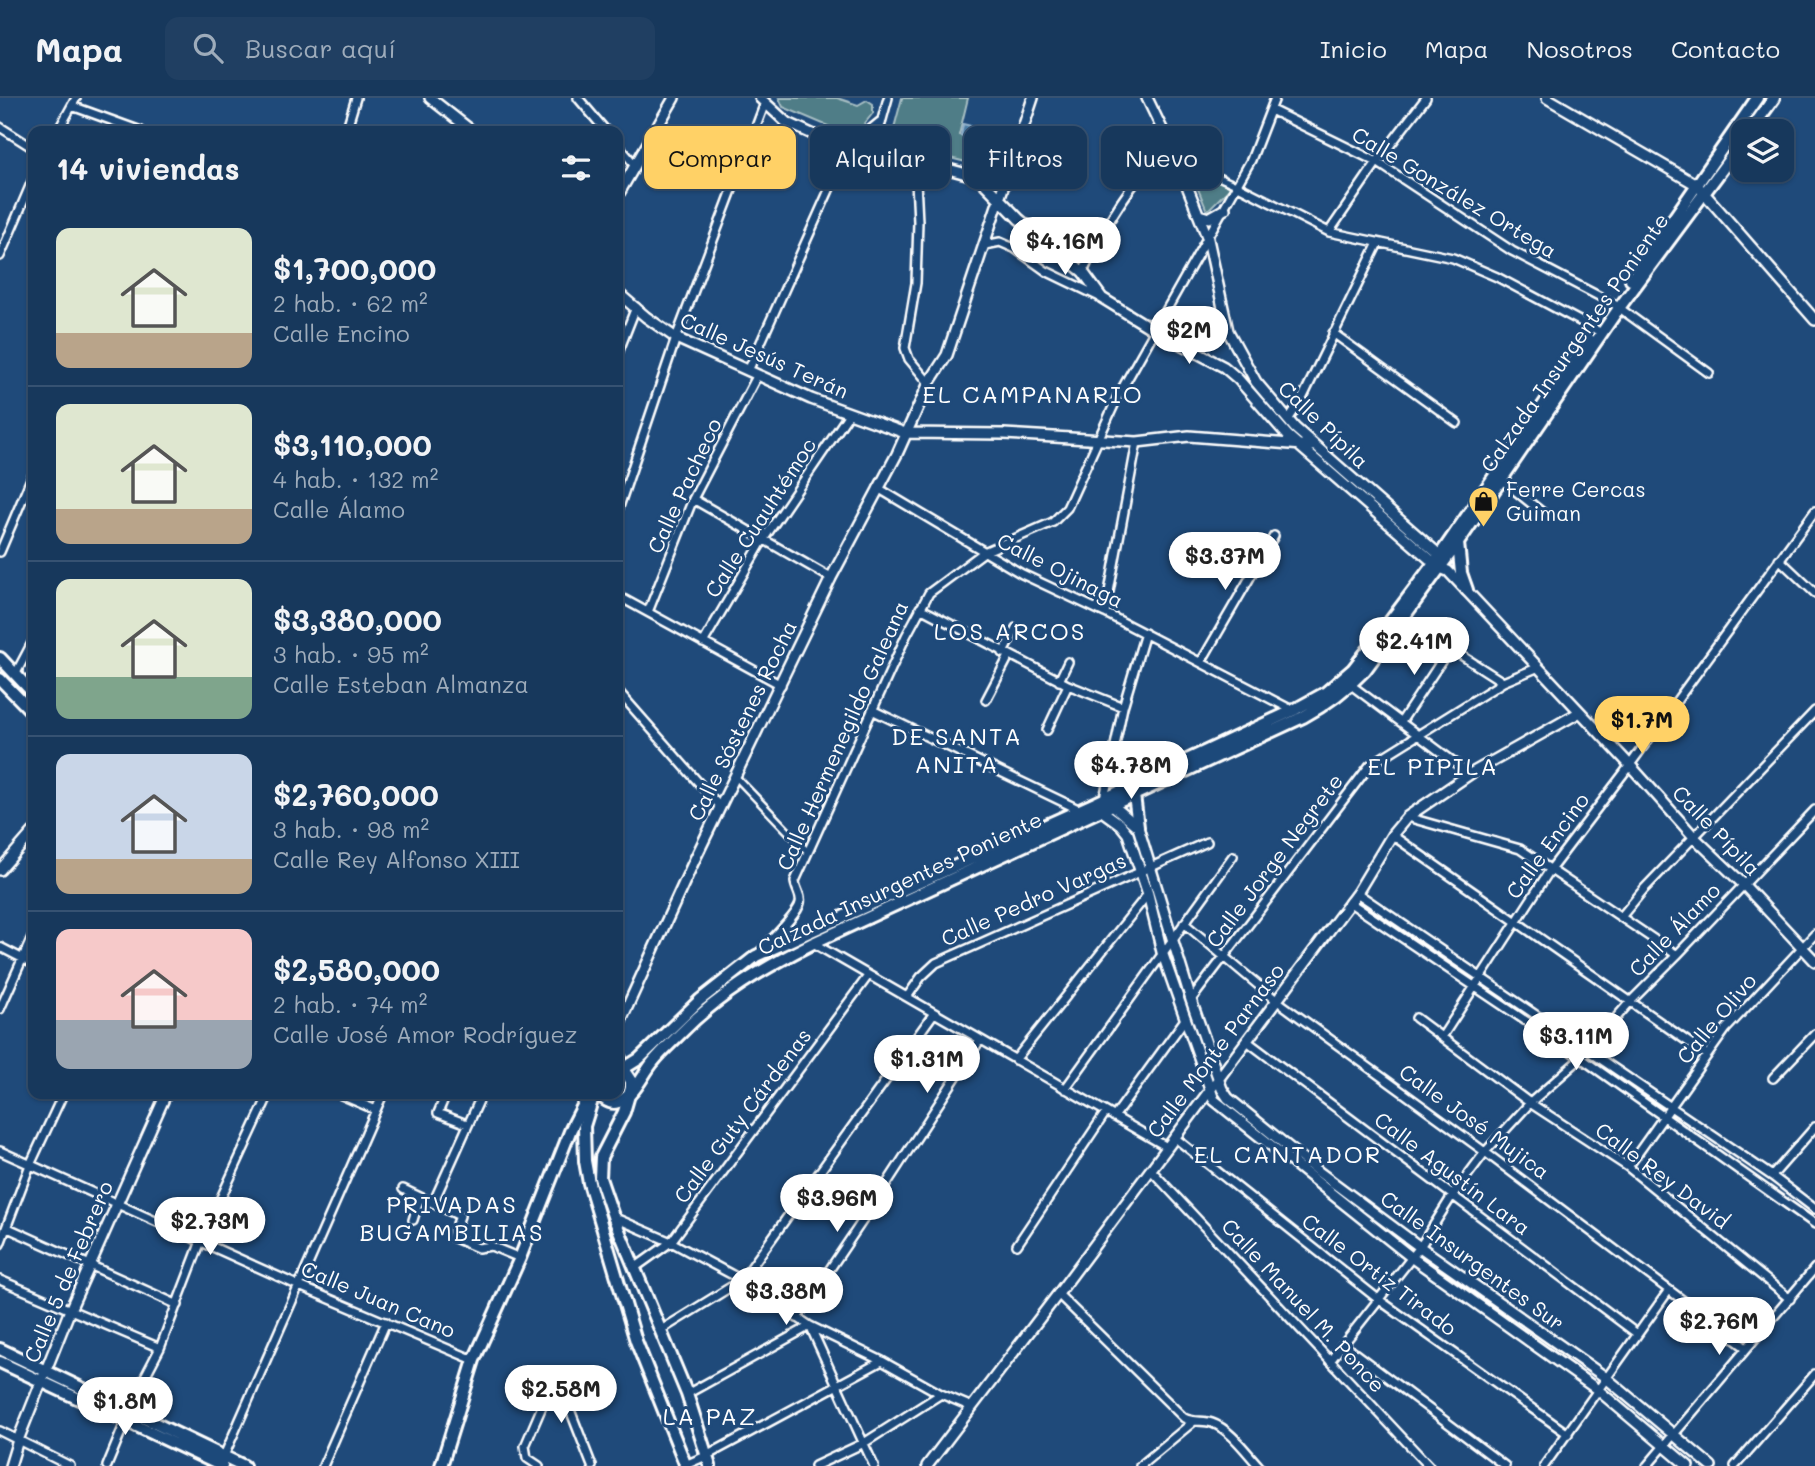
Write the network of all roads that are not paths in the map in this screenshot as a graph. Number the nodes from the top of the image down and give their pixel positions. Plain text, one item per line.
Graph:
1 (356, 98) edge
2 (429, 98) edge
3 (578, 98) edge
4 (674, 98) edge
5 (888, 98) edge
6 (1032, 98) edge
7 (1147, 98) edge
8 (1275, 98) edge
9 (1426, 98) edge
10 (1547, 98) edge
11 (1757, 98) edge
12 (1774, 98) edge
13 (762, 100) edge
14 (74, 102) edge
15 (1271, 110) junction
16 (1759, 119) edge
17 (880, 123) junction
18 (61, 126) edge
19 (129, 126) edge
20 (348, 126) edge
21 (465, 126) edge
22 (602, 126) edge
23 (876, 126) edge
24 (879, 126) edge
25 (1161, 126) edge
26 (0, 127) edge
27 (810, 133) edge
28 (28, 145) edge
29 (623, 151) edge
30 (1731, 155) edge
31 (1377, 162) junction
32 (635, 165) junction
33 (950, 169) edge
34 (1222, 179) edge
35 (1236, 185) junction
36 (623, 186) edge
37 (830, 189) edge
38 (916, 189) edge
39 (1129, 189) edge
40 (1189, 189) edge
41 (1702, 189) junction
42 (28, 191) edge
43 (998, 198) junction
44 (1225, 209) junction
45 (1199, 215) junction
46 (1329, 232) junction
47 (1208, 239) junction
48 (1378, 243) junction
49 (985, 245) junction
50 (0, 256) edge
51 (1083, 272) junction
52 (623, 297) edge
53 (1102, 298) junction
54 (1616, 306) junction
55 (636, 307) junction
56 (1815, 320) edge
57 (1154, 330) junction
58 (1599, 332) junction
59 (1334, 333) junction
60 (676, 338) junction
61 (623, 340) edge
62 (1238, 350) junction
63 (1224, 367) junction
64 (748, 372) junction
65 (1709, 373) dead end
66 (757, 376) junction
67 (929, 383) junction
68 (849, 414) junction
69 (1289, 420) junction
70 (1457, 423) dead end
71 (905, 433) junction
72 (1097, 441) junction
73 (1137, 442) junction
74 (1299, 446) junction
75 (1315, 446) junction
76 (1502, 480) junction
77 (28, 486) edge
78 (878, 488) junction
79 (623, 495) edge
80 (693, 499) junction
81 (1815, 511) edge
82 (1543, 513) dead end
83 (1470, 518) junction
84 (1273, 536) dead end
85 (763, 540) junction
86 (1458, 543) junction
87 (0, 552) edge
88 (984, 552) junction
89 (1779, 559) junction
90 (1442, 563) junction
91 (831, 578) junction
92 (1467, 590) junction
93 (1815, 593) edge
94 (623, 599) edge
95 (920, 608) junction
96 (648, 612) junction
97 (1105, 612) junction
98 (1016, 628) dead end
99 (1145, 633) junction
100 (1386, 634) junction
101 (704, 643) junction
102 (28, 650) edge
103 (1006, 655) junction
104 (0, 658) edge
105 (1068, 662) dead end
106 (1200, 662) junction
107 (1539, 667) junction
108 (15, 675) junction
109 (0, 679) edge
110 (1059, 681) junction
111 (1503, 682) junction
112 (781, 685) junction
113 (1068, 685) junction
114 (1351, 685) junction
115 (28, 688) edge
116 (623, 697) edge
117 (986, 700) dead end
118 (1123, 706) junction
119 (28, 708) edge
120 (872, 710) junction
121 (1815, 711) edge
122 (1580, 712) junction
123 (1299, 714) junction
124 (1401, 722) junction
125 (1047, 730) dead end
126 (1417, 736) junction
127 (1629, 764) junction
128 (1470, 774) junction
129 (735, 776) junction
130 (1134, 795) junction
131 (1103, 805) junction
132 (720, 807) junction
133 (1081, 810) junction
134 (1815, 810) edge
135 (1407, 817) junction
136 (1138, 827) junction
137 (1392, 835) junction
138 (28, 838) edge
139 (1695, 838) junction
140 (1207, 842) dead end
141 (808, 852) junction
142 (1233, 856) dead end
143 (0, 870) edge
144 (1145, 870) junction
145 (1550, 870) junction
146 (1743, 884) junction
147 (1357, 893) junction
148 (1148, 894) junction
149 (1349, 902) junction
150 (1621, 917) junction
151 (1184, 923) junction
152 (1514, 923) junction
153 (1815, 934) edge
154 (1172, 938) junction
155 (813, 943) junction
156 (0, 947) edge
157 (28, 947) edge
158 (1802, 947) junction
159 (1162, 951) junction
160 (1677, 955) junction
161 (756, 956) junction
162 (1225, 956) junction
163 (23, 959) junction
164 (1815, 961) edge
165 (28, 962) edge
166 (868, 976) junction
167 (1481, 978) junction
168 (1475, 985) junction
169 (907, 997) junction
170 (711, 998) junction
171 (1191, 1000) junction
172 (1276, 1000) junction
173 (1629, 1003) junction
174 (0, 1009) edge
175 (934, 1013) junction
176 (623, 1016) edge
177 (1187, 1017) junction
178 (1416, 1018) dead end
179 (1815, 1034) edge
180 (1442, 1037) junction
181 (979, 1040) junction
182 (1247, 1041) junction
183 (1588, 1050) junction
184 (1707, 1055) junction
185 (1581, 1058) junction
186 (1015, 1060) junction
187 (623, 1067) edge
188 (623, 1072) edge
189 (1773, 1078) dead end
190 (1219, 1079) junction
191 (1065, 1089) junction
192 (1210, 1091) junction
193 (629, 1094) junction
194 (61, 1099) edge
195 (164, 1099) edge
196 (267, 1099) edge
197 (350, 1099) edge
198 (381, 1099) edge
199 (444, 1099) edge
200 (480, 1099) edge
201 (591, 1099) edge
202 (592, 1099) edge
203 (603, 1099) edge
204 (1530, 1103) junction
205 (1670, 1108) junction
206 (376, 1110) junction
207 (1106, 1112) junction
208 (1114, 1117) junction
209 (1664, 1117) junction
210 (467, 1124) junction
211 (1815, 1126) edge
212 (1174, 1137) junction
213 (1167, 1147) junction
214 (0, 1151) edge
215 (1485, 1152) junction
216 (30, 1165) junction
217 (1628, 1167) junction
218 (1151, 1170) junction
219 (1772, 1177) junction
220 (402, 1189) dead end
221 (1451, 1196) junction
222 (420, 1197) junction
223 (433, 1203) junction
224 (117, 1205) junction
225 (1815, 1209) edge
226 (613, 1216) junction
227 (413, 1220) dead end
228 (1815, 1224) edge
229 (8, 1228) junction
230 (201, 1241) junction
231 (671, 1242) junction
232 (0, 1244) edge
233 (1017, 1245) dead end
234 (1419, 1247) junction
235 (1411, 1257) junction
236 (520, 1258) junction
237 (90, 1265) junction
238 (636, 1267) junction
239 (1815, 1268) edge
240 (0, 1280) edge
241 (742, 1280) junction
242 (297, 1285) junction
243 (1668, 1290) junction
244 (1058, 1294) junction
245 (1378, 1299) junction
246 (1790, 1299) junction
247 (178, 1306) junction
248 (70, 1310) junction
249 (797, 1318) junction
250 (386, 1322) junction
251 (810, 1326) junction
252 (661, 1330) junction
253 (1636, 1333) junction
254 (1344, 1345) junction
255 (1745, 1347) junction
256 (160, 1348) junction
257 (0, 1349) edge
258 (474, 1360) junction
259 (883, 1361) junction
260 (1331, 1361) junction
261 (0, 1362) edge
262 (1815, 1374) edge
263 (43, 1376) junction
264 (1605, 1377) junction
265 (838, 1386) junction
266 (1598, 1390) junction
267 (687, 1394) junction
268 (941, 1394) junction
269 (972, 1407) junction
270 (127, 1414) junction
271 (1193, 1422) junction
272 (0, 1431) edge
273 (1568, 1434) junction
274 (1675, 1434) junction
275 (18, 1440) junction
276 (864, 1443) junction
277 (1663, 1445) junction
278 (1147, 1459) junction
279 (223, 1461) edge
280 (708, 1461) edge
281 (10, 1466) edge
282 (70, 1466) edge
283 (107, 1466) edge
284 (244, 1466) edge
285 (323, 1466) edge
286 (441, 1466) edge
287 (539, 1466) edge
288 (592, 1466) edge
289 (685, 1466) edge
290 (815, 1466) edge
291 (874, 1466) edge
292 (927, 1466) edge
293 (1140, 1466) edge
294 (1154, 1466) edge
295 (1259, 1466) edge
296 (1429, 1466) edge
297 (1505, 1466) edge
298 (1544, 1466) edge
299 (1647, 1466) edge
300 (1688, 1466) edge
301 (1712, 1466) edge
302 (1735, 1466) edge

1 - 20 street
2 - 21 street
3 - 22 street
4 - 32 street
5 - 17 street
6 - 43 street, Calle Sóstenes Rocha
7 - 25 street, Calle Pípila
8 - 15 street, Calle Hermenegildo Galeana
9 - 31 street
10 - 41 street
11 - 41 main road
12 - 16 main road
13 - 27 street
13 - 60 street
14 - 18 street
14 - 19 street
15 - 31 street, Calle González Ortega
15 - 35 street, Calle Hermenegildo Galeana
17 - 23 street
17 - 24 street
26 - 28 street
29 - 32 street
30 - 41 main road
31 - 46 street
31 - 54 street, Calle González Ortega
32 - 36 street
33 - 43 street
34 - 35 street
35 - 44 street, Calle Hermenegildo Galeana
35 - 46 street
37 - 64 street
38 - 67 street
39 - 51 street
40 - 45 street, Calle Pípila
41 - 54 main road, Calzada Insurgentes Poniente
41 - 56 street
42 - 50 street
43 - 49 street, Calle Sóstenes Rocha
43 - 51 street
44 - 45 street
44 - 47 street, Calle Hermenegildo Galeana
45 - 47 street, Calle Pípila
46 - 48 street
47 - 57 street, Calle Hermenegildo Galeana
47 - 62 street, Calle Pípila
48 - 58 street
48 - 59 street
49 - 53 street
49 - 67 street, Calle Sóstenes Rocha
51 - 53 street
52 - 55 street, Calle Jesús Terán
53 - 57 street, Calle Pípila
54 - 58 main road, Calzada Insurgentes Poniente
54 - 65 street, Calle González Ortega
55 - 60 street, Calle Jesús Terán
55 - 61 street
57 - 63 street, Calle Pípila
57 - 72 street, Calle Hermenegildo Galeana
58 - 76 main road, Calzada Insurgentes Poniente
58 - 83 main road, Calzada Insurgentes Poniente
59 - 69 street
59 - 70 street
60 - 64 street, Calle Jesús Terán
60 - 79 street
62 - 63 street
62 - 69 street, Calle Pípila
63 - 74 street, Calle Pípila
64 - 66 street, Calle Jesús Terán
66 - 68 street, Calle Jesús Terán
66 - 80 street, Calle Pacheco
67 - 71 street, Calle Sóstenes Rocha
68 - 71 street, Calle Jesús Terán
68 - 85 street, Calle Cuauhtémoc
69 - 75 street, Calle Pípila
71 - 72 street, Calle Jesús Terán
71 - 78 street, Calle Sóstenes Rocha
72 - 73 street, Calle Jesús Terán
72 - 88 street, Calle Hermenegildo Galeana
73 - 74 street, Calle Jesús Terán
73 - 97 street
74 - 75 street, Calle Jesús Terán
74 - 90 street, Calle Pípila
75 - 90 street, Calle Pípila
76 - 82 street
76 - 83 main road, Calzada Insurgentes Poniente
77 - 87 street
78 - 88 street, Calle Ojinaga
78 - 91 street, Calle Sóstenes Rocha
80 - 85 street
80 - 96 street, Calle Pacheco
81 - 89 street, Calle Encino
83 - 86 main road, Calzada Insurgentes Poniente
83 - 90 main road, Calzada Insurgentes Poniente
84 - 106 street
85 - 91 street
85 - 101 street, Calle Cuauhtémoc
86 - 90 main road, Calzada Insurgentes Poniente
86 - 92 main road
88 - 95 street, Calle Hermenegildo Galeana
88 - 97 street, Calle Ojinaga
89 - 93 street
89 - 127 street, Calle Encino
90 - 92 street, Calle Pípila
90 - 100 main road, Calzada Insurgentes Poniente
91 - 112 street, Calle Sóstenes Rocha
92 - 107 street, Calle Pípila
94 - 96 street
95 - 103 street
95 - 120 street, Calle Hermenegildo Galeana
96 - 101 street
97 - 99 street, Calle Ojinaga
98 - 103 street
99 - 106 street, Calle Ojinaga
99 - 118 street
100 - 114 main road, Calzada Insurgentes Poniente
100 - 123 main road, Calzada Insurgentes Poniente
101 - 112 street
102 - 108 street
103 - 110 street
103 - 117 street
104 - 108 main road
105 - 110 street
106 - 123 street, Calle Ojinaga
107 - 111 street, Calle Jorge Negrete
107 - 122 street, Calle Pípila
108 - 115 main road
109 - 119 main road
110 - 113 street
111 - 124 street
111 - 126 street, Calle Jorge Negrete
112 - 129 street, Calle Sóstenes Rocha
113 - 118 street
113 - 125 street
114 - 123 main road, Calzada Insurgentes Poniente
114 - 124 street
116 - 132 street
118 - 131 street
120 - 133 street
120 - 141 street, Calle Hermenegildo Galeana
121 - 139 street
122 - 127 street, Calle Pípila
122 - 128 street, Calle Monte Parnaso
123 - 130 main road, Calzada Insurgentes Poniente
123 - 131 main road, Calzada Insurgentes Poniente
124 - 126 street
126 - 128 street
126 - 162 street, Calle Jorge Negrete
127 - 139 street, Calle Pípila
127 - 145 street, Calle Encino
128 - 135 street, Calle Monte Parnaso
129 - 132 street, Calle Sóstenes Rocha
129 - 141 street
130 - 131 main road, Calzada Insurgentes Poniente
130 - 136 main road
131 - 133 main road, Calzada Insurgentes Poniente
131 - 136 street
131 - 144 street
131 - 155 main road, Calzada Insurgentes Poniente
132 - 176 street, Calle Sóstenes Rocha
133 - 161 main road, Calzada Insurgentes Poniente
134 - 146 street, Calle Álamo
135 - 137 street, Calle Monte Parnaso
135 - 145 street
136 - 144 street
137 - 147 street, Calle Monte Parnaso
137 - 152 street
138 - 143 street
139 - 146 street, Calle Pípila
139 - 150 street
140 - 144 street, Calle Pedro Vargas
141 - 161 street, Calle Hermenegildo Galeana
142 - 151 street
144 - 148 street
144 - 154 street, Calle Insurgentes Sur
144 - 169 street, Calle Pedro Vargas
145 - 150 street
145 - 152 street, Calle Encino
146 - 158 street, Calle Pípila
146 - 160 street, Calle Álamo
147 - 149 street, Calle Monte Parnaso
147 - 167 street
148 - 159 street
148 - 186 street
149 - 168 street
149 - 172 street, Calle Monte Parnaso
150 - 160 street
151 - 154 street
151 - 162 street, Calle José Mujica
152 - 167 street, Calle Encino
152 - 173 street
153 - 158 street, Calle Olivo
154 - 159 street
154 - 171 street, Calle Insurgentes Sur
155 - 166 street
155 - 170 main road, Calzada Insurgentes Poniente
156 - 163 street
157 - 163 street
158 - 164 street, Calle Pípila
158 - 184 street, Calle Olivo
159 - 177 street
159 - 191 street
160 - 173 street, Calle Álamo
161 - 170 main road, Calzada Insurgentes Poniente
162 - 171 street, Calle Jorge Negrete
162 - 172 street, Calle José Mujica
163 - 165 street
163 - 174 street
166 - 169 street
166 - 231 street, Calle Guty Cárdenas
167 - 168 street, Calle Encino
167 - 183 street
168 - 180 street, Calle Encino
168 - 185 street
169 - 175 street
170 - 187 main road, Calzada Insurgentes Poniente
170 - 193 main road, Calzada Insurgentes Poniente
171 - 190 street, Calle Insurgentes Sur
172 - 182 street, Calle Monte Parnaso
172 - 215 street, Calle José Mujica
173 - 183 street, Calle Álamo
173 - 184 street
175 - 181 street
175 - 241 street
177 - 192 street
177 - 208 street
178 - 180 street, Calle Rey David
179 - 189 street
180 - 204 street, Calle Rey David
181 - 186 street
181 - 249 street
182 - 190 street, Calle Monte Parnaso
182 - 221 street, Calle Agustín Lara
183 - 185 street, Calle Álamo
183 - 205 street
184 - 205 street, Calle Olivo
185 - 204 street, Calle Álamo
185 - 209 street
186 - 191 street
188 - 193 main road
190 - 192 street, Calle Monte Parnaso
190 - 234 street, Calle Insurgentes Sur
191 - 207 street
192 - 212 street, Calle Monte Parnaso
192 - 235 street
193 - 203 main road
193 - 226 main road, Calzada Insurgentes Poniente
194 - 216 street
195 - 224 street, Calle 5 de Febrero
196 - 230 street
197 - 206 street
198 - 206 street
199 - 210 street
200 - 210 street
201 - 236 main road
202 - 289 main road
204 - 215 street, Calle Álamo
204 - 217 street, Calle Rey David
205 - 209 street, Calle Olivo
205 - 219 street
206 - 242 street
207 - 208 street
207 - 233 street
208 - 213 street
209 - 217 street, Calle Olivo
209 - 228 street
210 - 223 street
211 - 219 street
212 - 213 street, Calle Monte Parnaso
212 - 245 street, Calle Ortiz Tirado
213 - 218 street, Calle Monte Parnaso
214 - 216 street, Calle Juan Cano
215 - 221 street, Calle Álamo
215 - 243 street, Calle José Mujica
216 - 224 street, Calle Juan Cano
216 - 229 street
217 - 246 street, Calle Rey David
218 - 244 street, Calle Monte Parnaso
218 - 260 street, Calle Manuel M. Ponce
219 - 225 street
220 - 222 street
221 - 234 street, Calle Álamo
221 - 253 street, Calle Agustín Lara
222 - 223 street
222 - 227 street
223 - 236 street
224 - 230 street, Calle Juan Cano
224 - 237 street, Calle 5 de Febrero
226 - 231 street
226 - 238 main road, Calzada Insurgentes Poniente
229 - 232 street
229 - 237 street
230 - 242 street, Calle Juan Cano
230 - 247 street
231 - 238 street, Calle Guty Cárdenas
231 - 241 street
234 - 235 street, Calle Álamo
234 - 264 street, Calle Insurgentes Sur
235 - 245 street, Calle Álamo
235 - 266 street
236 - 258 main road
237 - 247 street
237 - 248 street, Calle 5 de Febrero
238 - 252 main road, Calzada Insurgentes Poniente
239 - 246 street
240 - 248 street
241 - 249 street
241 - 252 street
242 - 250 street, Calle Juan Cano
242 - 279 street
243 - 253 street
243 - 255 street, Calle José Mujica
244 - 269 street, Calle Monte Parnaso
244 - 271 street
245 - 254 street, Calle Álamo
245 - 273 street, Calle Ortiz Tirado
246 - 255 street
247 - 256 street
248 - 256 street
248 - 263 street, Calle 5 de Febrero
249 - 251 street
250 - 258 street, Calle Juan Cano
250 - 285 street
251 - 259 street
251 - 265 street
251 - 267 street
252 - 267 main road, Calzada Insurgentes Poniente
253 - 264 street
254 - 260 street, Calle Álamo
254 - 297 street
255 - 274 street
256 - 270 street
257 - 263 main road
258 - 286 main road
259 - 265 street
259 - 268 street
260 - 296 street, Calle Manuel M. Ponce
261 - 263 main road
262 - 302 street
263 - 270 main road
263 - 275 street, Calle 5 de Febrero
264 - 266 street
264 - 274 street, Calle Insurgentes Sur
265 - 276 street
265 - 280 street
266 - 273 street
266 - 277 street
267 - 280 main road, Calzada Insurgentes Poniente
268 - 269 street
268 - 276 street
269 - 292 street, Calle Monte Parnaso
270 - 279 main road
270 - 283 street
271 - 278 street
271 - 295 street
272 - 275 street
273 - 298 street
274 - 277 street
274 - 301 street, Calle Insurgentes Sur
275 - 281 street, Calle 5 de Febrero
275 - 282 street
276 - 290 street
276 - 291 street
277 - 299 street
277 - 300 street
278 - 293 street
278 - 294 street
279 - 284 main road
280 - 289 street
287 - 288 street

